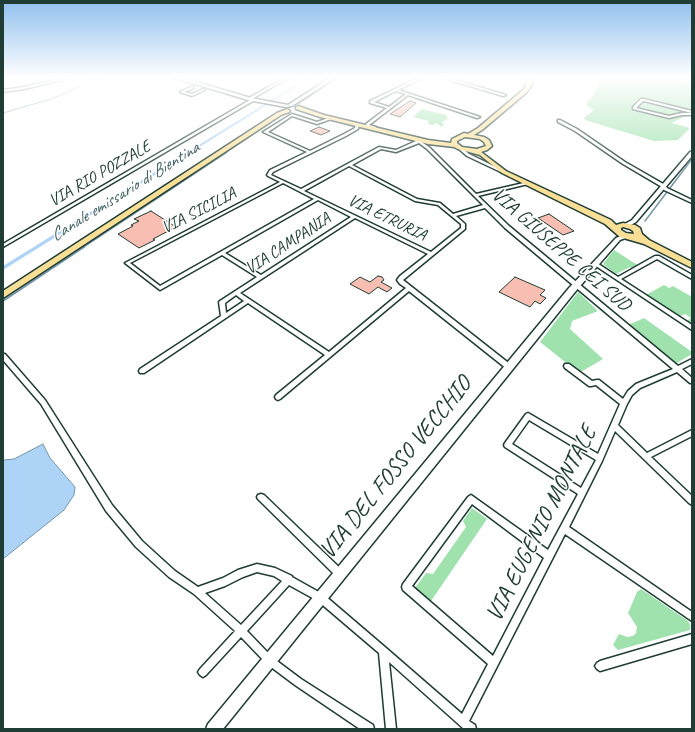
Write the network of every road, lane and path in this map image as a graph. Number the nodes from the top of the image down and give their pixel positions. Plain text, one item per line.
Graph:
1 (229, 112) edge
2 (281, 112) edge
3 (303, 112) edge
4 (307, 112) edge
5 (383, 112) edge
6 (463, 112) edge
7 (500, 112) edge
8 (502, 112) edge
9 (650, 112) edge
10 (690, 113) edge
11 (478, 117) dead end
12 (329, 119) junction
13 (372, 120) junction
14 (559, 121) dead end
15 (358, 125) junction
16 (370, 128) junction
17 (380, 129) junction
18 (398, 134) junction
19 (345, 135) junction
20 (470, 135) junction
21 (484, 139) junction
22 (418, 140) junction
23 (457, 144) junction
24 (485, 149) junction
25 (472, 150) junction
26 (310, 152) junction
27 (692, 153) edge
28 (495, 164) junction
29 (349, 165) junction
30 (504, 172) junction
31 (282, 182) junction
32 (527, 183) junction
33 (665, 187) junction
34 (301, 191) junction
35 (475, 195) junction
36 (317, 199) junction
37 (692, 202) edge
38 (486, 206) junction
39 (453, 215) junction
40 (354, 217) junction
41 (626, 231) junction
42 (3, 246) edge
43 (222, 253) junction
44 (431, 254) junction
45 (595, 264) junction
46 (692, 264) edge
47 (692, 276) edge
48 (261, 277) junction
49 (618, 279) junction
50 (576, 285) junction
51 (408, 289) junction
52 (236, 293) junction
53 (3, 294) edge
54 (248, 301) junction
55 (224, 317) junction
56 (692, 328) edge
57 (328, 354) junction
58 (3, 356) edge
59 (692, 361) edge
60 (567, 366) dead end
61 (509, 367) junction
62 (678, 369) junction
63 (142, 371) dead end
64 (692, 381) edge
65 (278, 397) dead end
66 (624, 404) junction
67 (614, 426) junction
68 (692, 433) edge
69 (647, 456) junction
70 (600, 459) junction
71 (583, 492) junction
72 (261, 497) dead end
73 (692, 501) edge
74 (564, 528) junction
75 (549, 556) junction
76 (340, 574) junction
77 (289, 579) junction
78 (197, 591) junction
79 (321, 598) junction
80 (692, 617) edge
81 (240, 630) junction
82 (692, 639) edge
83 (383, 651) junction
84 (270, 661) junction
85 (493, 662) junction
86 (600, 666) dead end
87 (203, 672) dead end
88 (463, 722) junction
89 (213, 729) edge
90 (369, 729) edge
91 (391, 729) edge
92 (471, 729) edge

1 - 42 street, VIA RIO POZZALE
2 - 53 main road
3 - 12 main road
4 - 15 main road
5 - 13 street
6 - 11 street
7 - 20 highway
8 - 21 highway
9 - 10 street
12 - 15 main road
12 - 26 street
13 - 15 street
13 - 17 street
14 - 33 street
15 - 16 main road
15 - 17 main road
15 - 19 street, VIA ETRURIA
16 - 18 main road
16 - 19 street, VIA ETRURIA
17 - 18 main road
18 - 22 main road
19 - 26 street, VIA ETRURIA
20 - 21 main road
20 - 23 main road
21 - 24 main road
22 - 23 main road
22 - 29 street
22 - 35 street, VIA GIUSEPPE CEI SUD
23 - 25 main road
23 - 30 street
24 - 25 main road
24 - 28 main road
25 - 28 main road
26 - 31 street, VIA ETRURIA
27 - 33 street, VIA DEL FOSSO VECCHIO
28 - 30 main road
29 - 34 street
29 - 39 street
30 - 32 main road
31 - 34 street, VIA ETRURIA
31 - 43 street, VIA SICILIA
32 - 35 street
32 - 41 main road
33 - 37 street
33 - 41 street, VIA DEL FOSSO VECCHIO
34 - 36 street, VIA ETRURIA
35 - 38 street, VIA GIUSEPPE CEI SUD
36 - 40 street, VIA ETRURIA
36 - 43 street
38 - 39 street
38 - 50 street, VIA GIUSEPPE CEI SUD
39 - 44 street
40 - 44 street, VIA ETRURIA
40 - 48 street, VIA CAMPANIA
41 - 45 street, VIA DEL FOSSO VECCHIO
41 - 46 main road
43 - 48 street
44 - 51 street, VIA ETRURIA
45 - 49 street
45 - 50 street, VIA DEL FOSSO VECCHIO
47 - 49 street
48 - 52 street, VIA CAMPANIA
49 - 56 street
50 - 61 street, VIA DEL FOSSO VECCHIO
50 - 62 street, VIA GIUSEPPE CEI SUD
51 - 57 street
51 - 61 street
52 - 54 street
52 - 55 street, VIA CAMPANIA
54 - 55 street
54 - 57 street
55 - 63 street
57 - 65 street
58 - 78 street
59 - 62 street, VIA EUGENIO MONTALE
60 - 66 street
61 - 76 street, VIA DEL FOSSO VECCHIO
62 - 64 street, VIA GIUSEPPE CEI SUD
62 - 66 street, VIA EUGENIO MONTALE
66 - 67 street, VIA EUGENIO MONTALE
67 - 69 street
67 - 70 street, VIA EUGENIO MONTALE
68 - 69 street
69 - 73 street
70 - 71 street, VIA EUGENIO MONTALE
70 - 71 street
71 - 74 street, VIA EUGENIO MONTALE
72 - 76 street
74 - 75 street, VIA EUGENIO MONTALE
74 - 80 street
75 - 85 street, VIA EUGENIO MONTALE
75 - 85 street
76 - 79 street, VIA DEL FOSSO VECCHIO
77 - 78 street
77 - 79 street
77 - 81 street
78 - 81 street
79 - 83 street
79 - 84 street, VIA DEL FOSSO VECCHIO
81 - 84 street
81 - 87 street
82 - 86 street
83 - 88 street
83 - 91 street
84 - 89 street, VIA DEL FOSSO VECCHIO
84 - 90 street
85 - 88 street, VIA EUGENIO MONTALE
88 - 92 street

